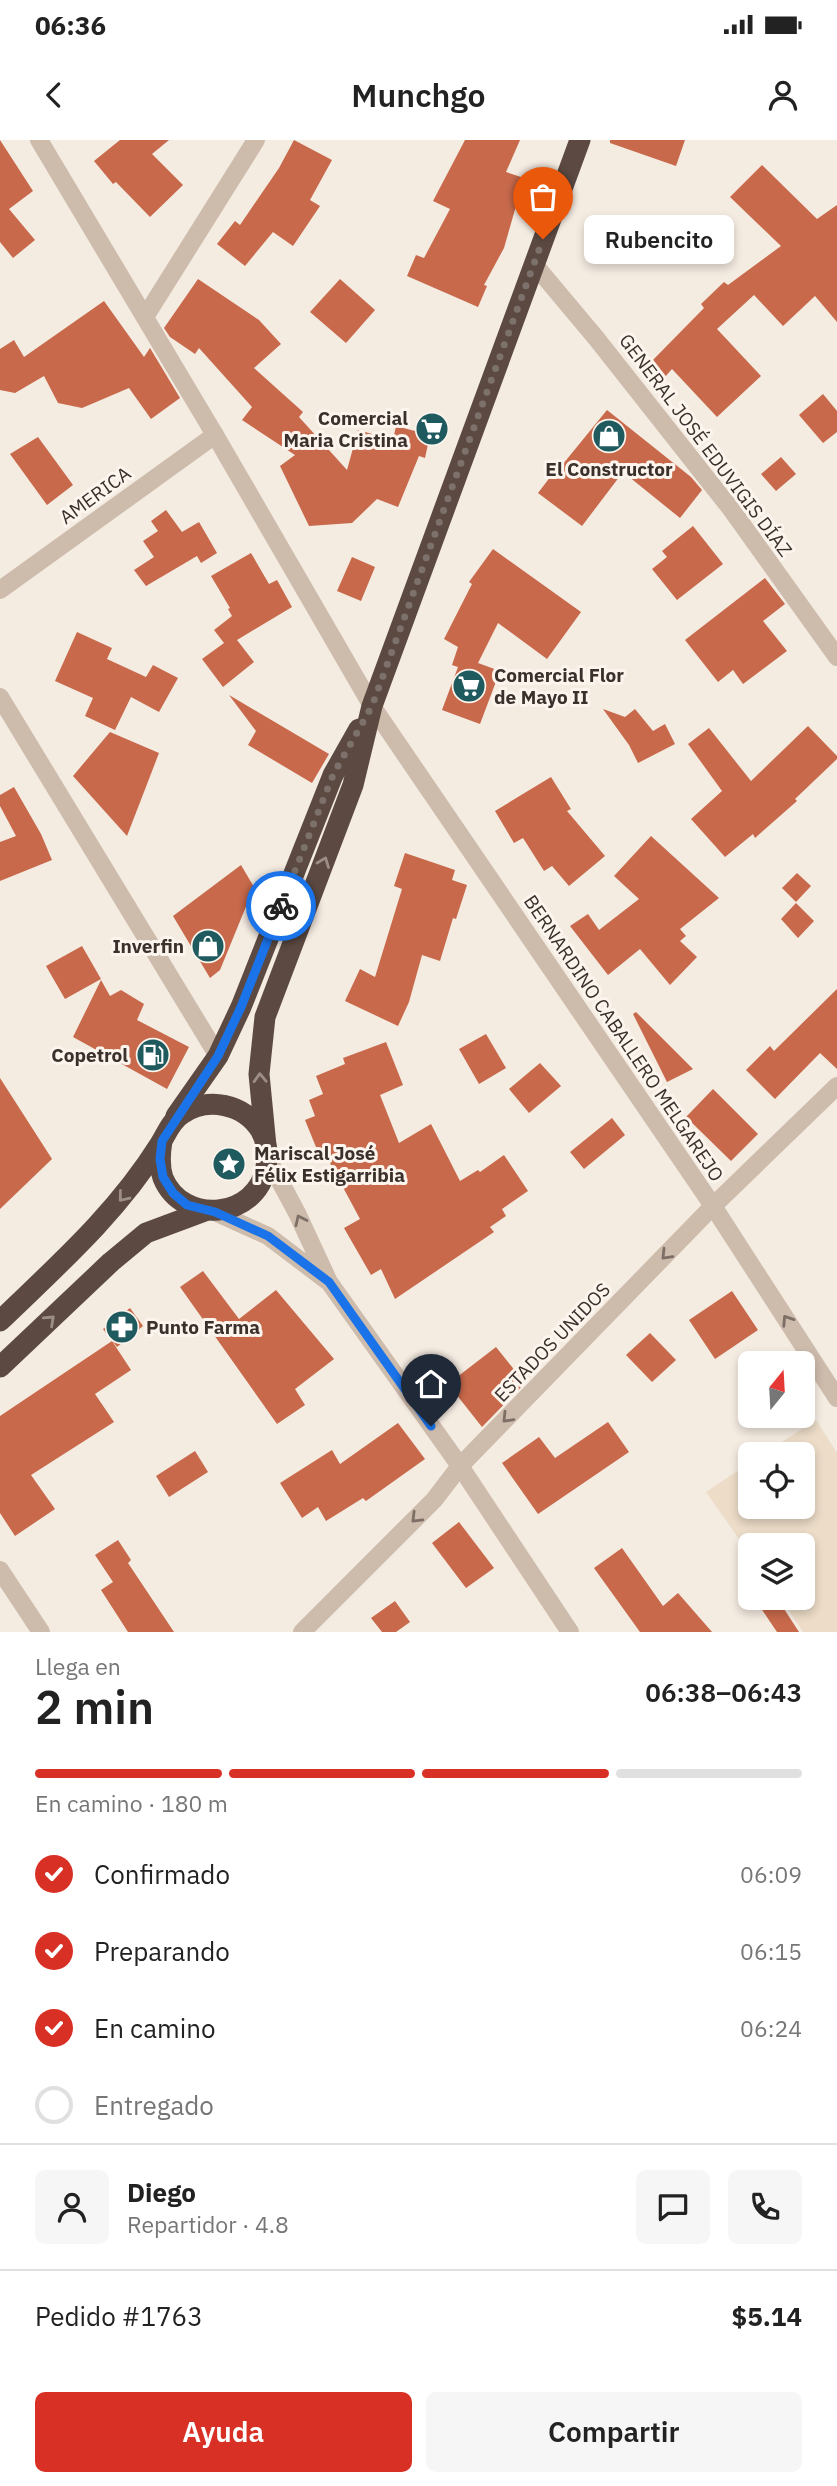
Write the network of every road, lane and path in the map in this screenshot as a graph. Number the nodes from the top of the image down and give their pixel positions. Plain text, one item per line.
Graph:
1 (40, 140) edge
2 (256, 140) edge
3 (580, 140) edge
4 (534, 264) junction
5 (145, 317) junction
6 (215, 435) junction
7 (0, 590) edge
8 (837, 657) edge
9 (0, 697) edge
10 (372, 706) junction
11 (218, 1056) junction
12 (837, 1086) edge
13 (167, 1132) junction
14 (267, 1152) junction
15 (713, 1206) junction
16 (210, 1211) junction
17 (329, 1282) junction
18 (0, 1321) edge
19 (0, 1367) edge
20 (837, 1398) edge
21 (460, 1466) junction
22 (0, 1570) edge
23 (41, 1632) edge
24 (302, 1632) edge
25 (570, 1632) edge

1 - 5 street, BERNARDINO CABALLERO MELGAREJO
2 - 5 street
3 - 4 highway
4 - 8 street, GENERAL JOSÉ EDUVIGIS DÍAZ
4 - 10 highway
5 - 6 street, BERNARDINO CABALLERO MELGAREJO
6 - 7 street, AMERICA
6 - 10 street, BERNARDINO CABALLERO MELGAREJO
9 - 11 street
10 - 11 highway
14 -> 10 highway
10 - 15 street, BERNARDINO CABALLERO MELGAREJO
11 - 13 highway
12 - 15 street, ESTADOS UNIDOS
13 - 14 highway
13 - 16 highway
13 -> 18 highway
14 - 16 highway
17 -> 14 street
20 -> 15 street, BERNARDINO CABALLERO MELGAREJO
15 -> 21 street, ESTADOS UNIDOS
16 - 17 street
19 -> 16 highway
17 - 21 street
21 -> 24 street, ESTADOS UNIDOS
21 - 25 street
22 - 23 street

